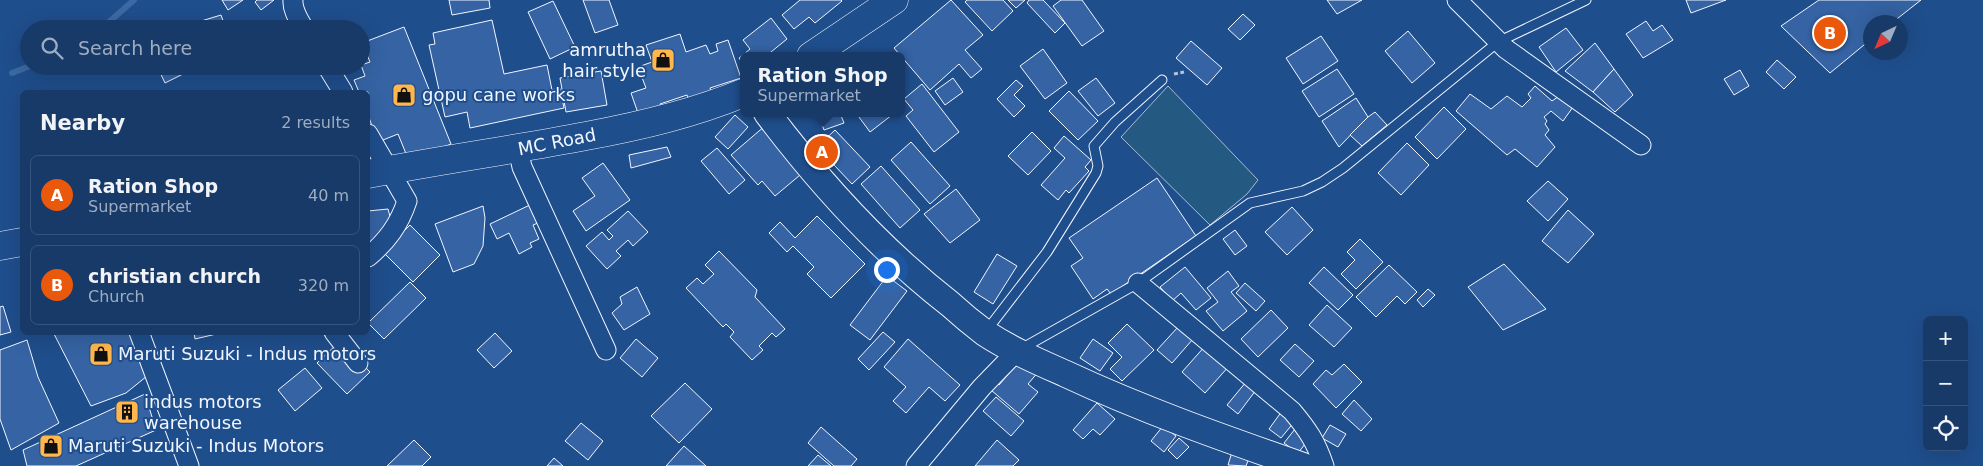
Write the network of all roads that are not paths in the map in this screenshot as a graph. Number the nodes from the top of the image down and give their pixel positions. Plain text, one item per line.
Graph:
1 (292, 0) edge
2 (894, 0) edge
3 (1457, 0) edge
4 (1586, 0) edge
5 (298, 20) edge
6 (1498, 42) junction
7 (817, 52) edge
8 (332, 75) edge
9 (1162, 80) dead end
10 (341, 90) edge
11 (740, 94) edge
12 (770, 117) edge
13 (370, 142) edge
14 (1641, 146) dead end
15 (518, 150) junction
16 (378, 172) edge
17 (20, 242) edge
18 (0, 246) edge
19 (370, 255) edge
20 (1138, 283) junction
21 (985, 332) junction
22 (141, 335) edge
23 (336, 335) edge
24 (606, 350) dead end
25 (1017, 351) junction
26 (358, 363) dead end
27 (189, 466) edge
28 (916, 466) edge
29 (1303, 466) edge
30 (1324, 466) edge

1 - 5 street
2 - 7 highway
3 - 6 street
4 - 6 lane
6 - 14 street
6 - 20 lane
8 - 10 street
9 - 21 lane
11 - 15 highway, MC Road
12 - 21 main road
13 - 16 street
15 - 16 highway, MC Road
15 - 24 street
16 - 19 street
17 - 18 highway
20 - 25 lane
20 - 30 street
21 - 25 main road
22 - 27 street
23 - 26 street
25 - 28 street
25 - 29 main road

